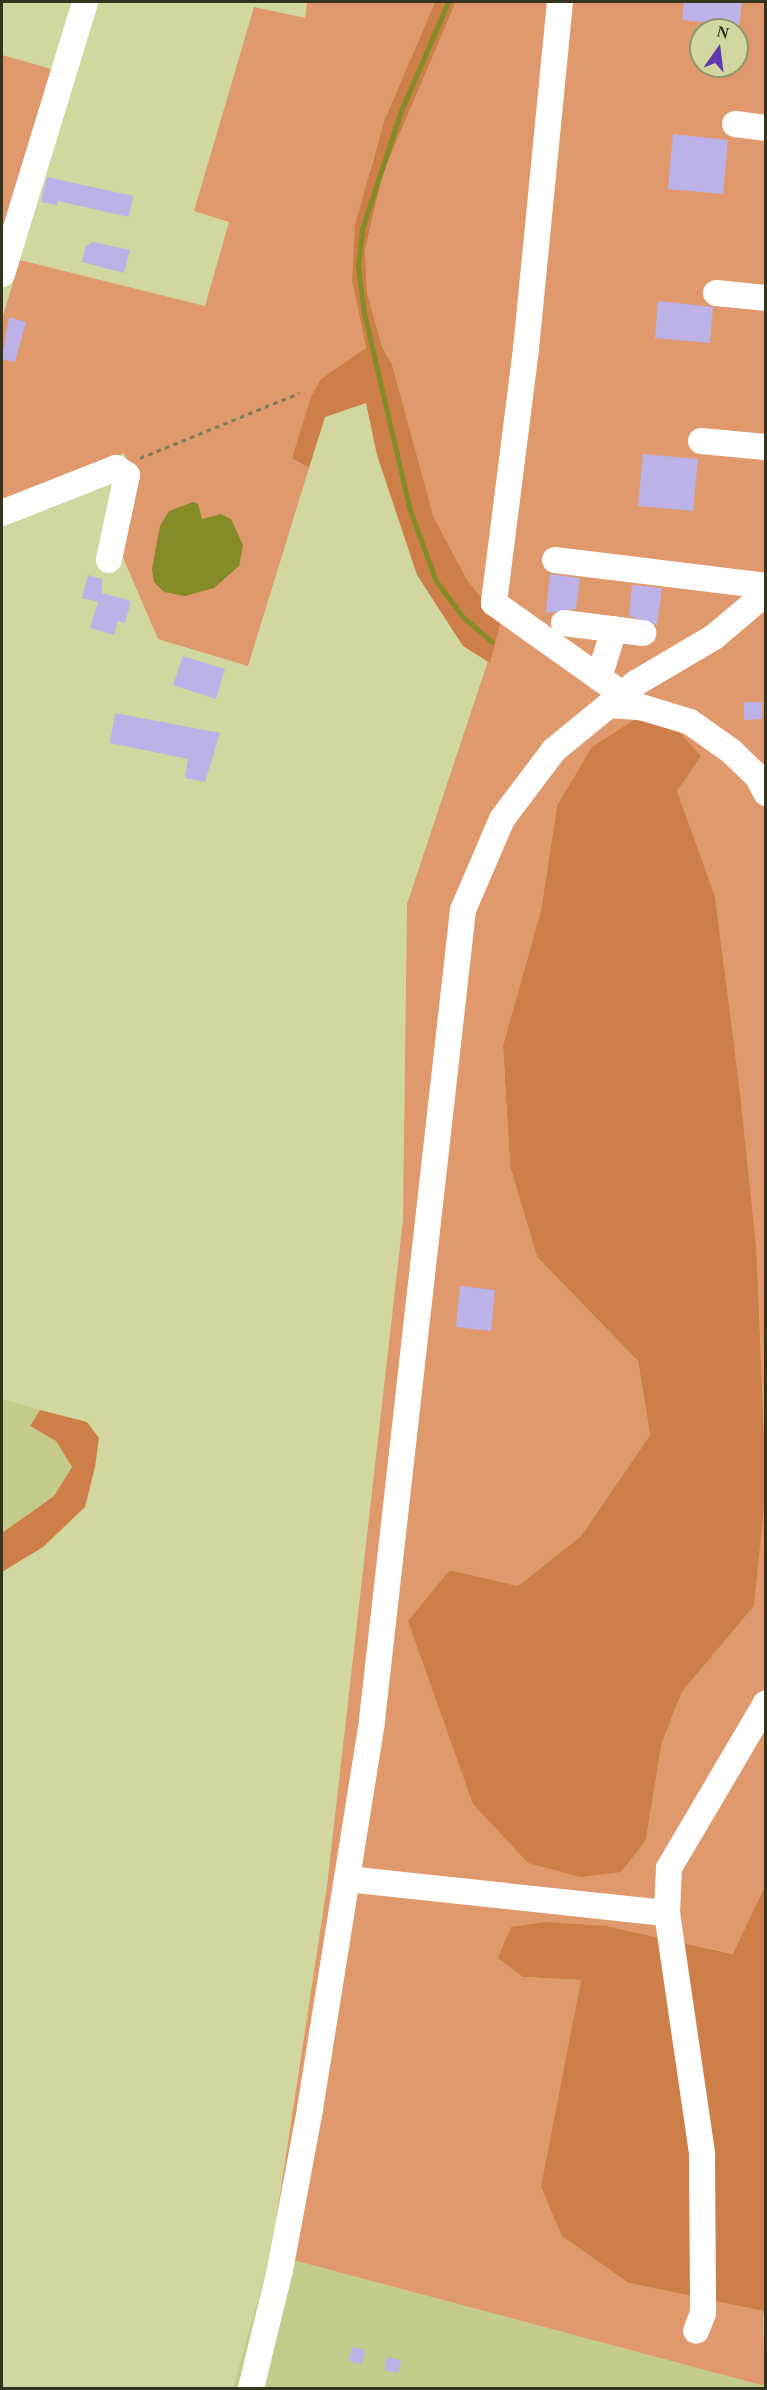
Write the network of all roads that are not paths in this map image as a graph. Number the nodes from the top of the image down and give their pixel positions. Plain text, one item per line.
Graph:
1 (85, 2) edge
2 (560, 2) edge
3 (735, 124) dead end
4 (765, 128) edge
5 (2, 274) edge
6 (716, 293) dead end
7 (765, 298) edge
8 (701, 441) dead end
9 (765, 447) edge
10 (2, 513) edge
11 (109, 560) dead end
12 (555, 560) dead end
13 (765, 586) edge
14 (765, 592) edge
15 (564, 623) dead end
16 (614, 629) junction
17 (643, 633) dead end
18 (599, 678) junction
19 (616, 700) junction
20 (765, 794) edge
21 (765, 1702) edge
22 (347, 1879) junction
23 (667, 1913) junction
24 (696, 2331) dead end
25 (251, 2388) edge

1 - 5 street
2 - 18 street
3 - 4 street
6 - 7 street
8 - 9 street
10 - 11 street
12 - 13 street
14 - 19 street
15 - 16 street
16 - 17 street
16 - 18 street
18 - 19 street
19 - 20 street
19 - 22 street
21 - 23 street
22 - 23 street
22 - 25 street
23 - 24 street

